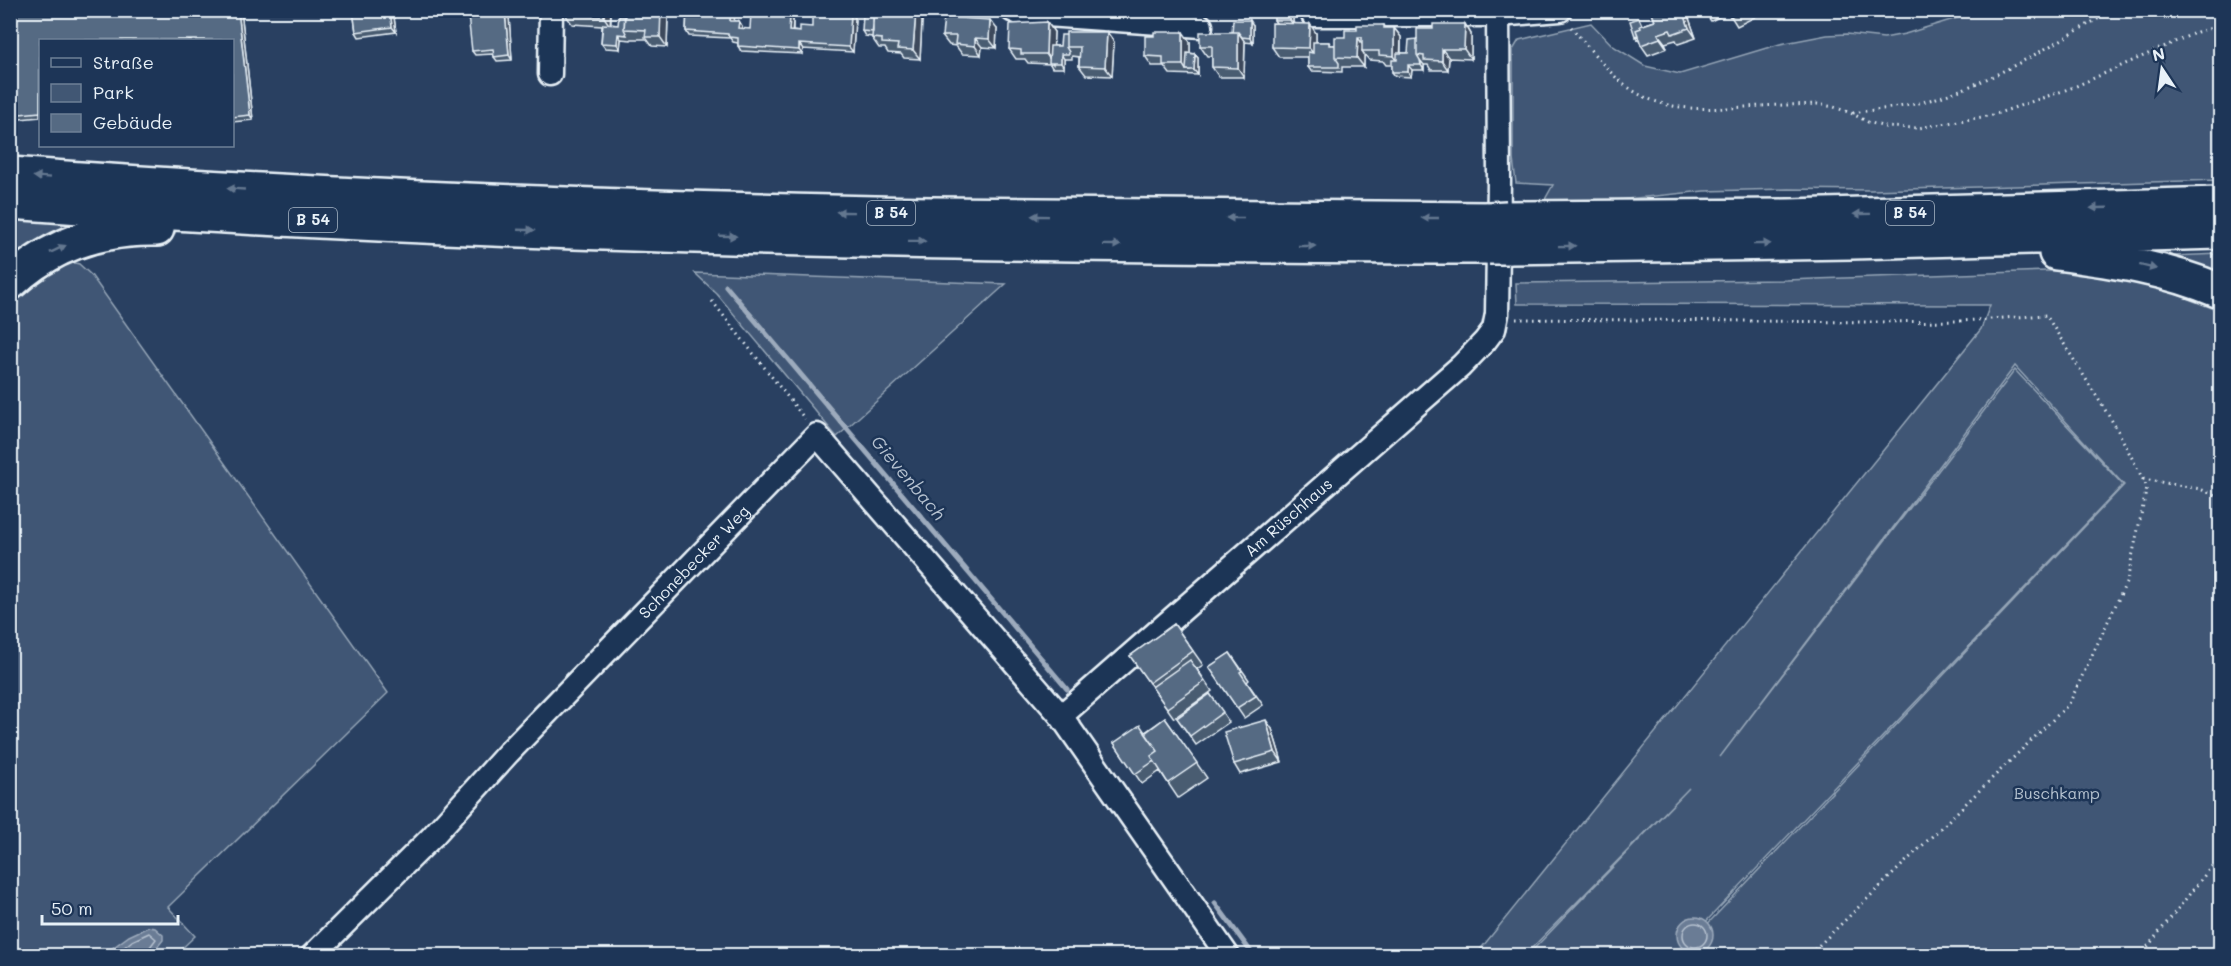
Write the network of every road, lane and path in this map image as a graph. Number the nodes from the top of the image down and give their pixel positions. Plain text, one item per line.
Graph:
1 (551, 10) edge
2 (1012, 10) edge
3 (2114, 10) edge
4 (1558, 11) edge
5 (1498, 13) edge
6 (1313, 15) dead end
7 (1201, 26) dead end
8 (2220, 26) edge
9 (550, 74) dead end
10 (1851, 113) junction
11 (10, 174) edge
12 (2220, 193) edge
13 (10, 202) edge
14 (2220, 204) edge
15 (2157, 207) junction
16 (468, 227) junction
17 (2220, 232) edge
18 (1498, 233) junction
19 (1965, 239) junction
20 (10, 283) edge
21 (2220, 291) edge
22 (712, 301) dead end
23 (1497, 314) junction
24 (817, 435) junction
25 (2143, 479) junction
26 (2220, 497) edge
27 (1061, 716) junction
28 (2220, 856) edge
29 (312, 956) edge
30 (1228, 956) edge
31 (1808, 956) edge
32 (2140, 956) edge

1 - 9 street
2 - 7 street
3 - 10 path
4 - 5 street
4 - 10 path
5 - 6 street
5 - 23 street, Am Rüschhaus
8 - 10 path
18 -> 11 highway, B 54
12 - 15 highway
13 - 16 highway, B 54
14 - 15 highway, B 54
15 -> 18 highway, B 54
16 -> 18 highway, B 54
20 -> 16 highway
17 - 19 highway, B 54
18 -> 19 highway, B 54
19 -> 21 highway
22 - 24 path
23 - 25 path
23 - 27 street, Am Rüschhaus
24 - 27 street
24 - 29 street, Schonebecker Weg
25 - 26 path
25 - 31 path
27 - 30 street
28 - 32 path

